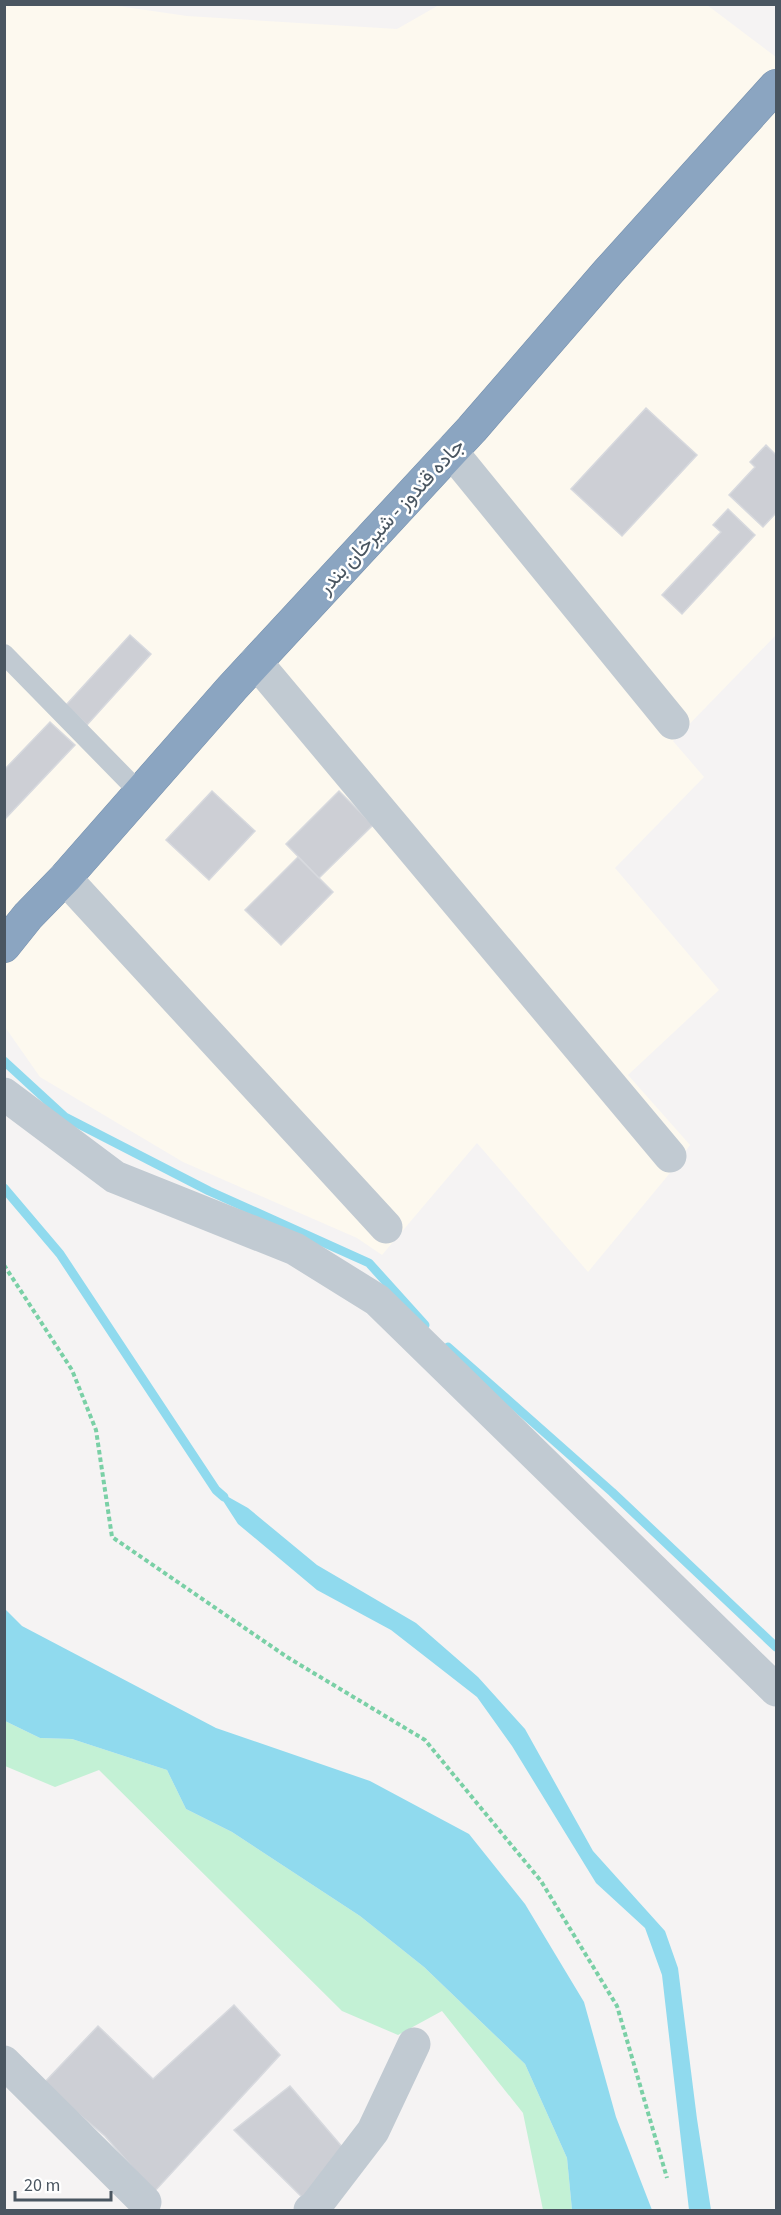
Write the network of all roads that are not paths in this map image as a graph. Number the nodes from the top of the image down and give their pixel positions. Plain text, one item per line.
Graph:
1 (777, 86) edge
2 (451, 451) junction
3 (4, 654) edge
4 (256, 662) junction
5 (673, 723) dead end
6 (140, 792) junction
7 (65, 878) junction
8 (4, 946) edge
9 (4, 1094) edge
10 (670, 1156) dead end
11 (386, 1227) dead end
12 (777, 1690) edge
13 (414, 2044) dead end
14 (4, 2062) edge
15 (145, 2202) dead end
16 (310, 2211) edge

1 - 2 highway, جاده قندوز - شیرخان بندر
2 - 4 highway, جاده قندوز - شیرخان بندر
2 - 5 street
3 - 6 lane
4 - 6 highway, جاده قندوز - شیرخان بندر
4 - 10 street
6 - 7 highway, جاده قندوز - شیرخان بندر
7 - 8 highway, جاده قندوز - شیرخان بندر
7 - 11 street
9 - 12 street
13 - 16 street
14 - 15 street

